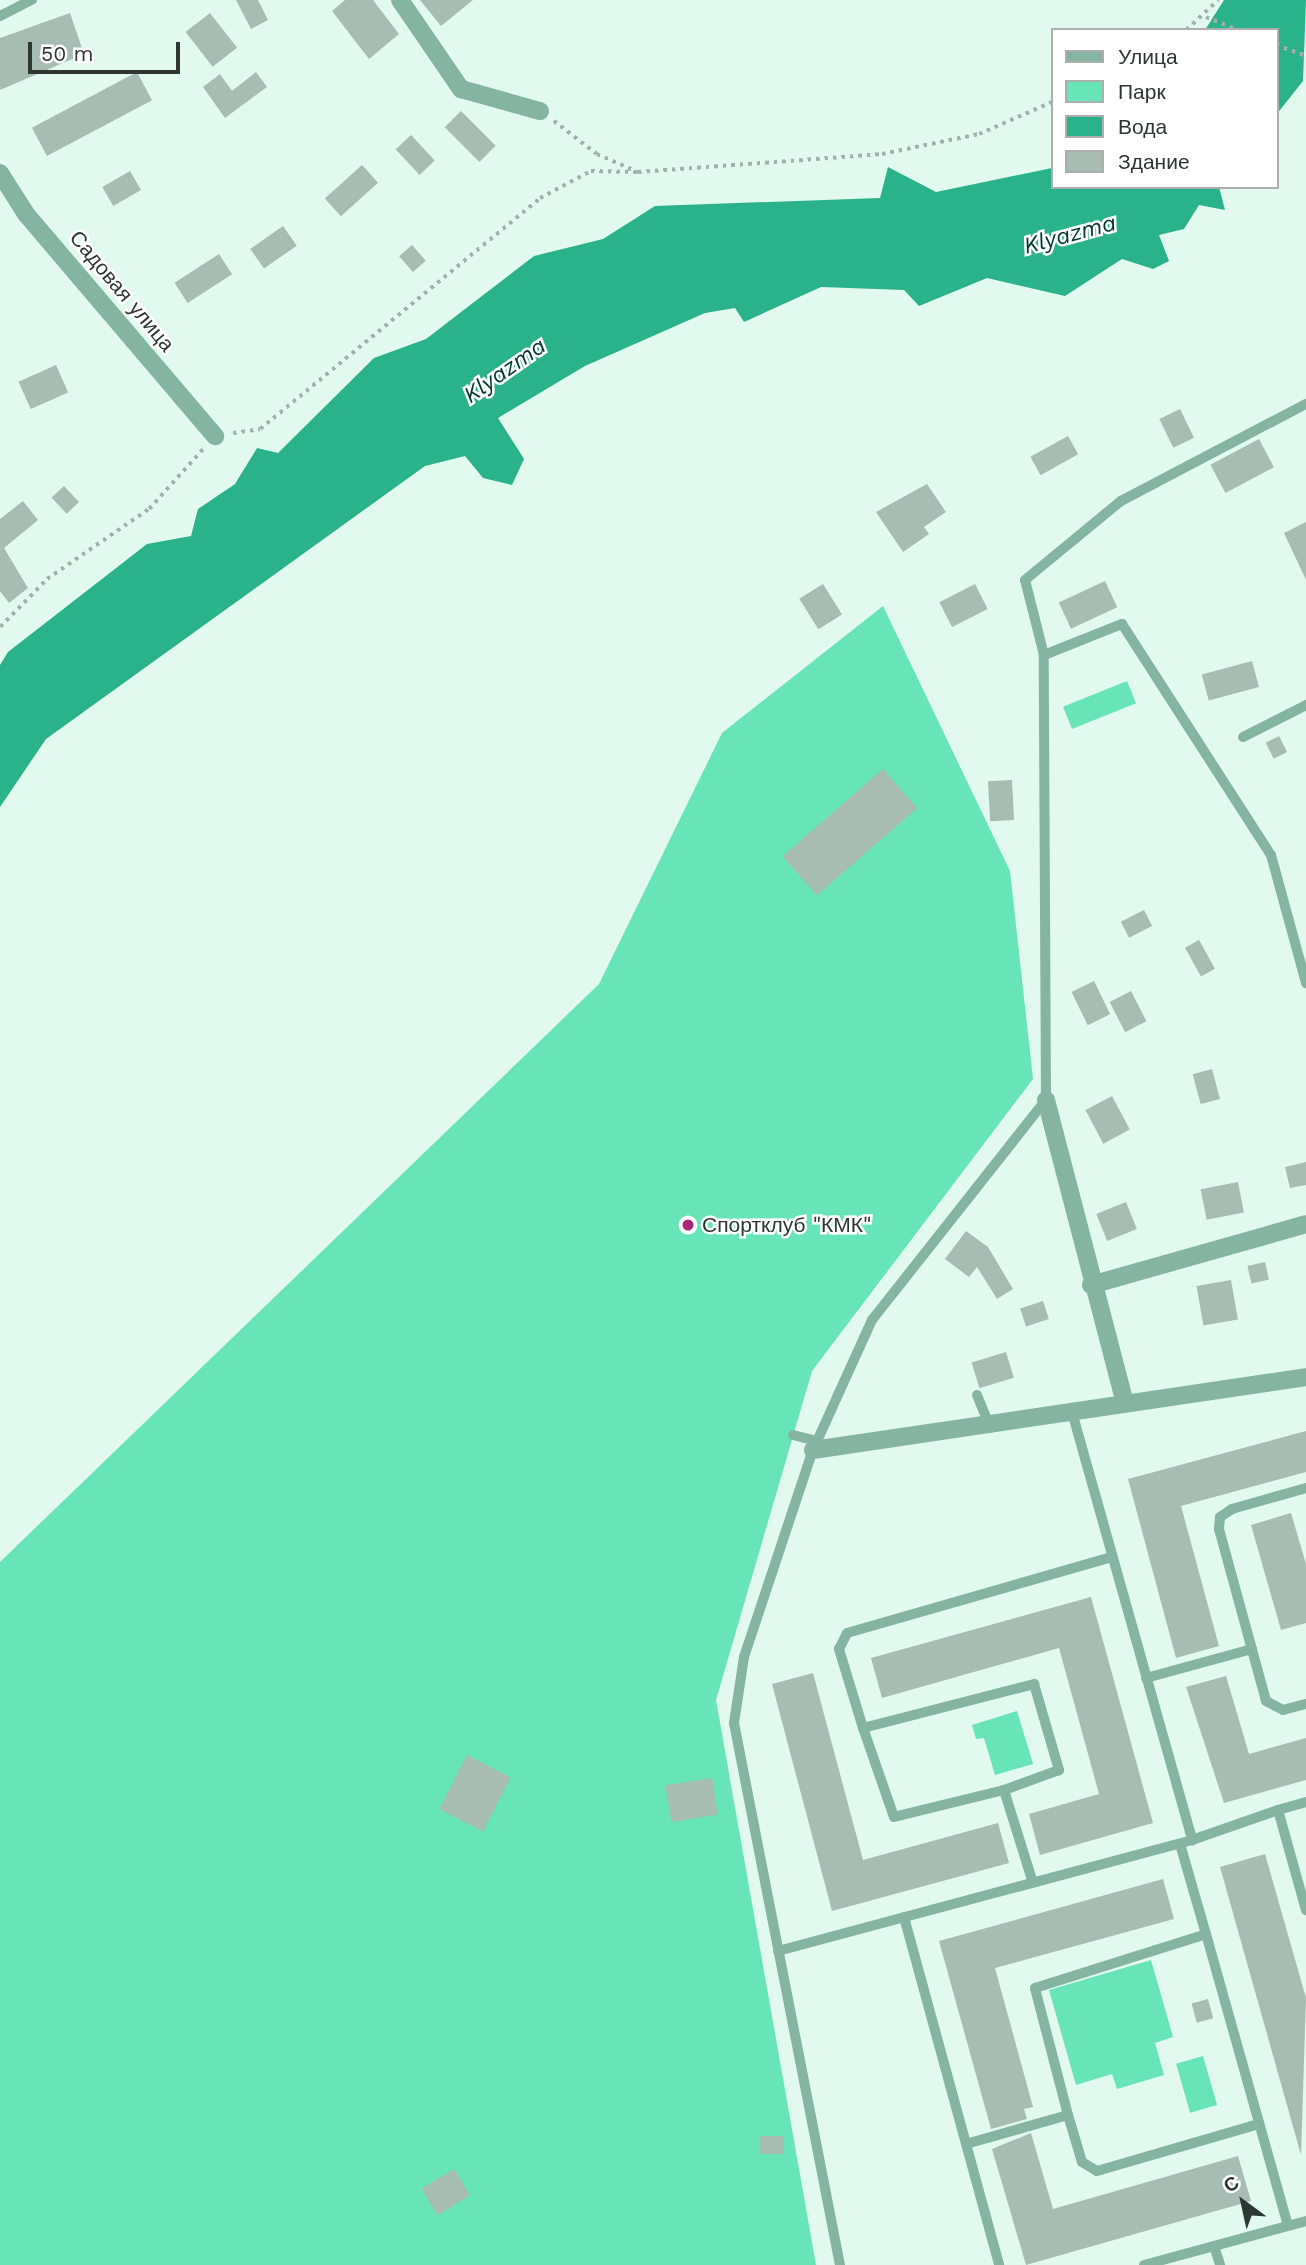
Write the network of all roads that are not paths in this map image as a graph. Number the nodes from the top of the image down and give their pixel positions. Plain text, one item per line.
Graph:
1 (32, 0) edge
2 (400, 0) edge
3 (0, 16) edge
4 (540, 111) road end
5 (0, 173) edge
6 (1306, 404) edge
7 (215, 436) road end
8 (1044, 656) junction
9 (1306, 705) edge
10 (1243, 737) dead end
11 (1306, 983) edge
12 (1046, 1100) junction
13 (1306, 1224) edge
14 (1091, 1285) junction
15 (1306, 1377) edge
16 (977, 1395) dead end
17 (1125, 1403) junction
18 (1072, 1412) junction
19 (990, 1427) junction
20 (793, 1436) dead end
21 (815, 1445) junction
22 (1306, 1488) edge
23 (1112, 1557) junction
24 (1252, 1649) junction
25 (1146, 1678) junction
26 (1306, 1704) edge
27 (863, 1728) junction
28 (1004, 1790) junction
29 (1306, 1802) edge
30 (1278, 1810) junction
31 (1192, 1840) junction
32 (1180, 1844) junction
33 (1033, 1883) junction
34 (1306, 1910) edge
35 (904, 1917) junction
36 (1206, 1934) junction
37 (778, 1951) junction
38 (1068, 2115) junction
39 (1259, 2124) junction
40 (966, 2144) junction
41 (1306, 2221) edge
42 (1288, 2225) junction
43 (1214, 2246) junction
44 (840, 2265) edge
45 (999, 2265) edge
46 (1144, 2265) edge
47 (1220, 2265) edge

1 - 3 lane
2 - 4 street
5 - 7 street, Садовая улица
6 - 8 lane
8 - 11 lane
8 - 12 lane
9 - 10 lane
12 - 14 street
12 - 21 lane
13 - 14 street
14 - 17 street
15 - 17 street
16 - 19 lane
17 - 18 street
18 - 19 street
18 - 23 lane
19 - 21 street
20 - 21 lane
21 - 37 lane
22 - 24 lane
23 - 25 lane
23 - 27 lane
24 - 25 lane
24 - 26 lane
25 - 31 lane
27 - 28 lane
27 - 28 lane
28 - 33 lane
29 - 30 lane
30 - 31 lane
30 - 34 lane
31 - 32 lane
32 - 33 lane
32 - 36 lane
33 - 35 lane
35 - 37 lane
35 - 40 lane
36 - 38 lane
36 - 39 lane
37 - 44 lane
38 - 39 lane
38 - 40 lane
39 - 42 lane
40 - 45 lane
41 - 42 lane
42 - 43 lane
43 - 46 lane
43 - 47 lane

